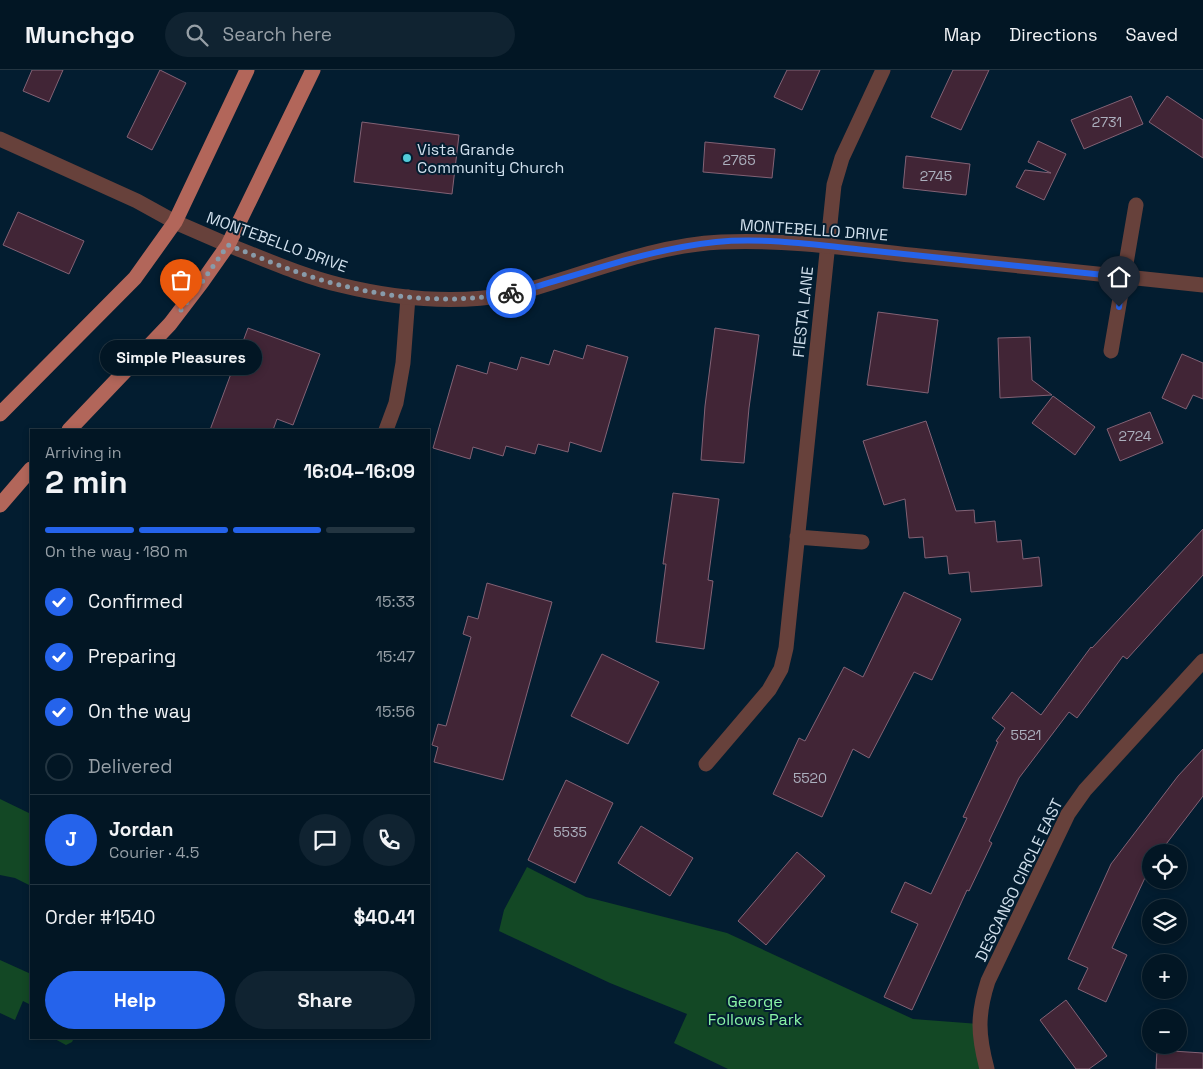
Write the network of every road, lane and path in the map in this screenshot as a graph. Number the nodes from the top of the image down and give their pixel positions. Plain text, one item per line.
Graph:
1 (247, 70) edge
2 (313, 70) edge
3 (883, 70) edge
4 (0, 139) edge
5 (1136, 205) dead end
6 (175, 222) junction
7 (228, 245) junction
8 (827, 246) junction
9 (1123, 277) junction
10 (1203, 285) edge
11 (408, 297) junction
12 (1111, 351) dead end
13 (0, 414) edge
14 (70, 429) edge
15 (386, 429) edge
16 (30, 470) edge
17 (0, 506) edge
18 (797, 537) junction
19 (862, 542) dead end
20 (1203, 661) edge
21 (706, 764) dead end
22 (987, 1069) edge

1 - 6 main road
2 - 7 main road
3 - 8 street, FIESTA LANE
4 - 6 street, MONTEBELLO DRIVE
5 - 9 street
6 - 7 street, MONTEBELLO DRIVE
6 - 13 main road
7 - 11 street, MONTEBELLO DRIVE
7 - 14 main road
8 - 9 street, MONTEBELLO DRIVE
8 - 11 street, MONTEBELLO DRIVE
8 - 18 street, FIESTA LANE
9 - 10 street, MONTEBELLO DRIVE
9 - 12 street
11 - 15 street
16 - 17 main road
18 - 19 street
18 - 21 street, FIESTA LANE
20 - 22 street, DESCANSO CIRCLE EAST

